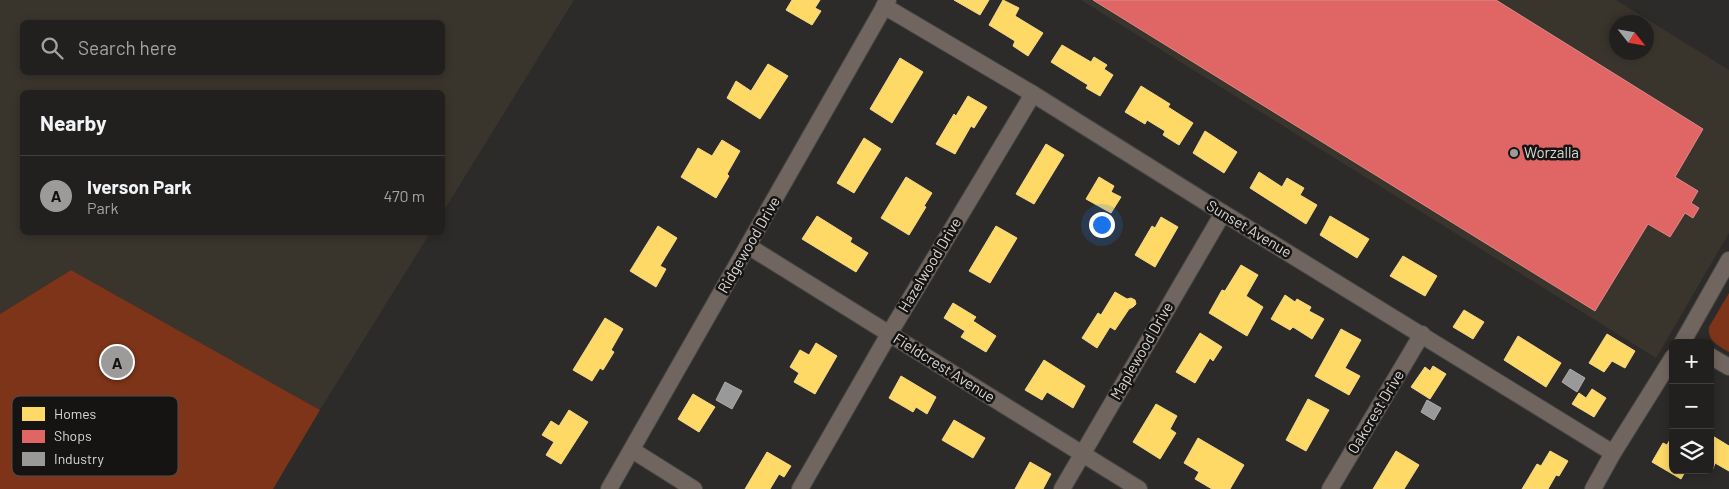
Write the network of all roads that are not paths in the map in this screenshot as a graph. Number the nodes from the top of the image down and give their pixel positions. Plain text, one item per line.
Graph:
1 (886, 3) edge
2 (1033, 94) junction
3 (1223, 213) junction
4 (748, 246) junction
5 (1729, 260) edge
6 (889, 334) junction
7 (1422, 334) junction
8 (1687, 339) edge
9 (1714, 358) edge
10 (1669, 363) edge
11 (1729, 367) edge
12 (632, 450) junction
13 (1613, 452) junction
14 (1082, 454) junction
15 (609, 489) edge
16 (694, 489) edge
17 (800, 489) edge
18 (1062, 489) edge
19 (1139, 489) edge
20 (1330, 489) edge
21 (1592, 489) edge

1 - 2 street, Sunset Avenue
1 - 4 street, Ridgewood Drive
2 - 3 street, Sunset Avenue
2 - 6 street, Hazelwood Drive
3 - 7 street, Sunset Avenue
3 - 14 street, Maplewood Drive
4 - 6 street, Fieldcrest Avenue
4 - 12 street, Ridgewood Drive
5 - 8 street
6 - 14 street, Fieldcrest Avenue
6 - 17 street, Hazelwood Drive
7 - 13 street, Sunset Avenue
7 - 20 street, Oakcrest Drive
9 - 11 street
10 - 13 street
12 - 15 street, Ridgewood Drive
12 - 16 street
13 - 21 street
14 - 18 street, Maplewood Drive
14 - 19 street, Fieldcrest Avenue

